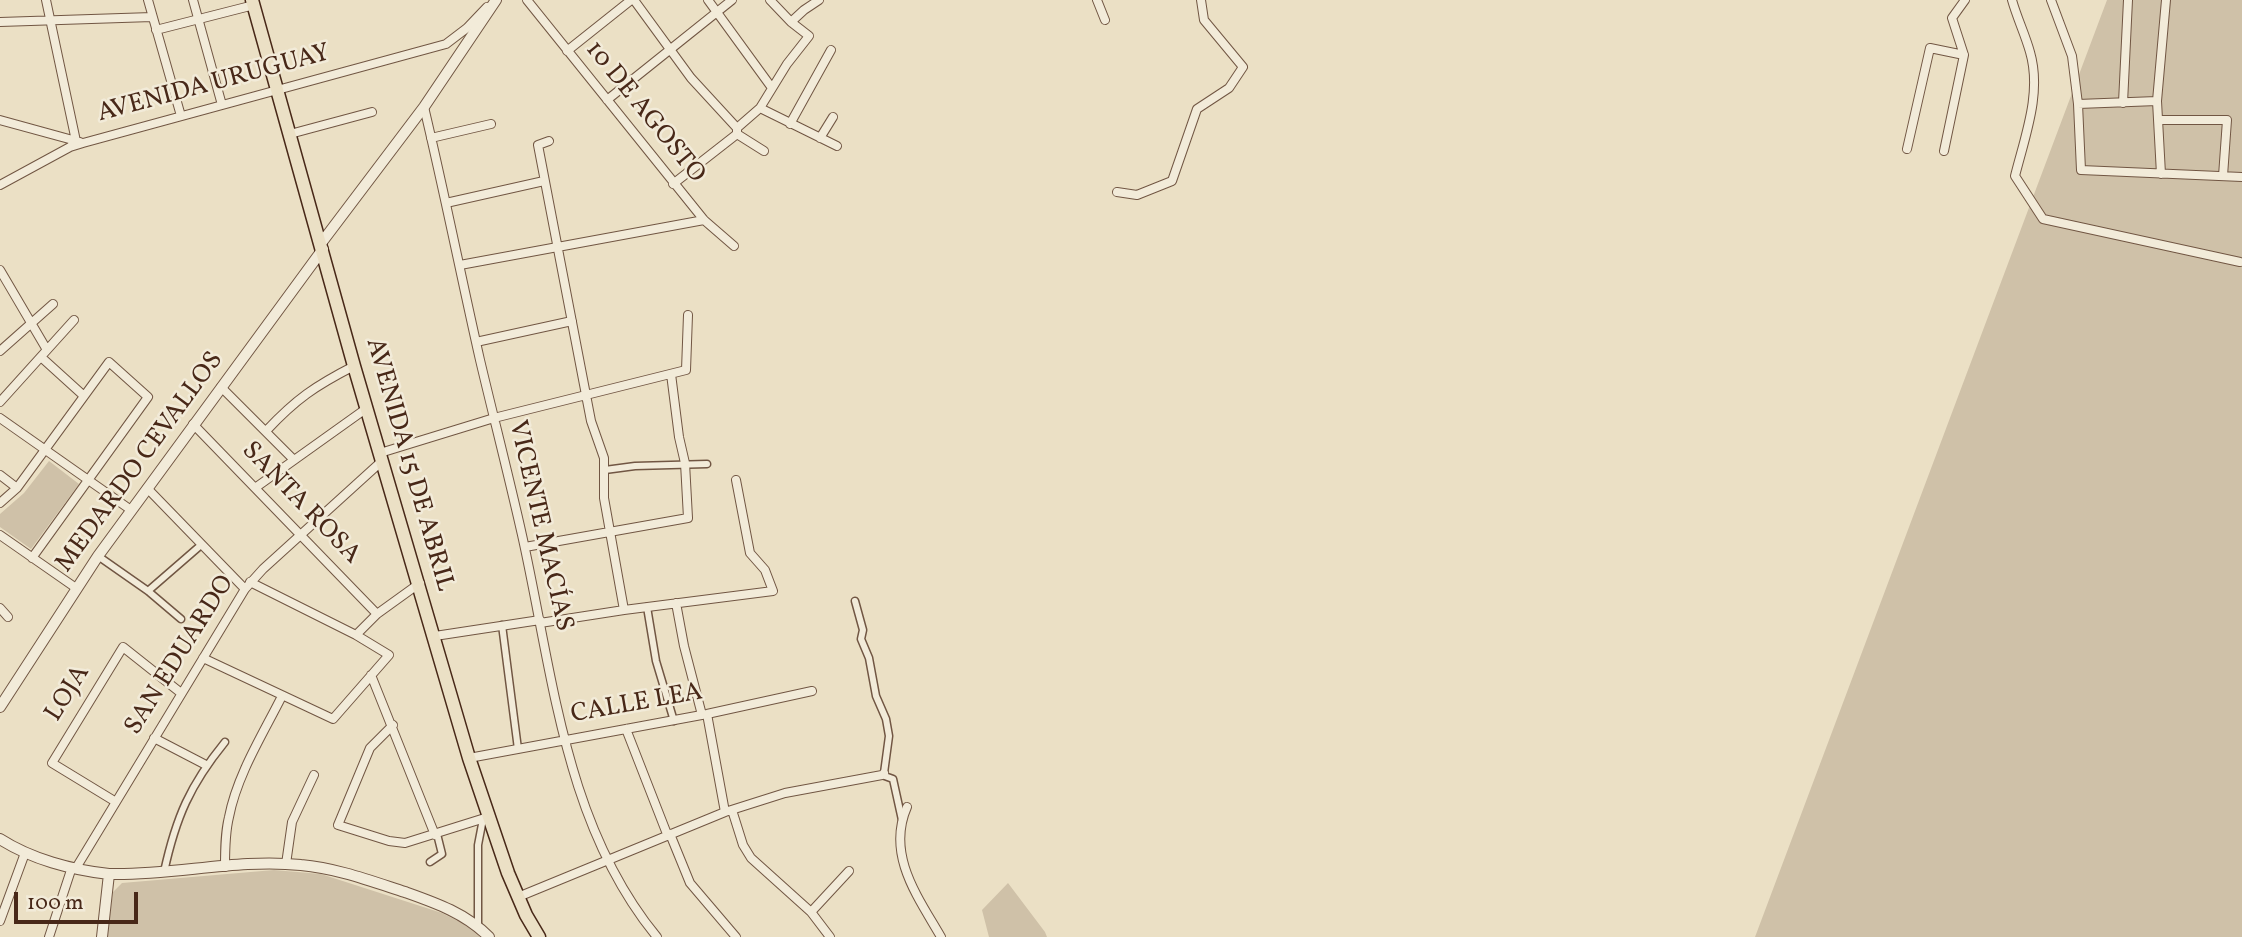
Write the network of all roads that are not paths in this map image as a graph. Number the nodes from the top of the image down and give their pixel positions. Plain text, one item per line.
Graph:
1 (46, 0) edge
2 (148, 0) edge
3 (193, 0) edge
4 (495, 0) edge
5 (527, 0) edge
6 (632, 0) edge
7 (708, 0) edge
8 (732, 0) edge
9 (771, 0) edge
10 (819, 0) edge
11 (1097, 0) edge
12 (1201, 0) edge
13 (1965, 0) edge
14 (2012, 0) edge
15 (2051, 0) edge
16 (2128, 0) edge
17 (2166, 0) edge
18 (253, 2) edge
19 (717, 12) junction
20 (152, 17) junction
21 (50, 19) junction
22 (198, 19) junction
23 (1105, 20) dead end
24 (0, 22) edge
25 (791, 22) junction
26 (156, 30) junction
27 (446, 44) junction
28 (670, 50) junction
29 (831, 50) dead end
30 (567, 51) junction
31 (1964, 55) junction
32 (458, 58) junction
33 (772, 88) junction
34 (278, 90) junction
35 (607, 100) junction
36 (2157, 101) junction
37 (2123, 103) junction
38 (2078, 104) junction
39 (222, 105) junction
40 (424, 107) junction
41 (760, 108) junction
42 (372, 111) dead end
43 (181, 116) junction
44 (832, 117) dead end
45 (0, 120) edge
46 (2158, 120) junction
47 (491, 124) dead end
48 (790, 124) junction
49 (737, 131) junction
50 (290, 134) junction
51 (431, 138) junction
52 (820, 138) junction
53 (549, 141) dead end
54 (76, 144) junction
55 (837, 146) dead end
56 (1907, 149) dead end
57 (764, 150) dead end
58 (1944, 151) dead end
59 (2161, 174) junction
60 (2223, 176) junction
61 (2242, 177) edge
62 (544, 181) junction
63 (673, 184) junction
64 (0, 185) edge
65 (1117, 192) dead end
66 (446, 203) junction
67 (704, 220) junction
68 (322, 245) junction
69 (557, 246) junction
70 (734, 246) dead end
71 (2240, 262) dead end
72 (460, 265) junction
73 (1, 275) edge
74 (53, 304) dead end
75 (688, 315) dead end
76 (74, 320) dead end
77 (572, 321) junction
78 (31, 324) junction
79 (476, 342) junction
80 (0, 351) edge
81 (44, 354) junction
82 (354, 366) junction
83 (671, 374) junction
84 (221, 387) junction
85 (586, 394) junction
86 (84, 396) junction
87 (0, 402) edge
88 (367, 408) junction
89 (0, 418) edge
90 (494, 418) junction
91 (193, 424) junction
92 (266, 431) junction
93 (45, 449) junction
94 (381, 457) junction
95 (294, 460) junction
96 (685, 463) junction
97 (708, 464) dead end
98 (605, 470) junction
99 (0, 475) edge
100 (88, 480) junction
101 (736, 480) dead end
102 (17, 488) junction
103 (147, 488) junction
104 (255, 488) junction
105 (0, 503) edge
106 (131, 510) junction
107 (609, 532) junction
108 (0, 535) edge
109 (301, 535) junction
110 (201, 545) junction
111 (525, 547) junction
112 (98, 556) junction
113 (32, 558) junction
114 (420, 583) junction
115 (248, 585) junction
116 (76, 588) junction
117 (148, 591) junction
118 (855, 601) dead end
119 (676, 603) junction
120 (647, 607) junction
121 (0, 608) edge
122 (624, 610) junction
123 (377, 614) junction
124 (8, 617) dead end
125 (181, 619) dead end
126 (540, 622) junction
127 (502, 625) junction
128 (356, 635) junction
129 (435, 636) junction
130 (203, 658) junction
131 (371, 675) junction
132 (812, 691) dead end
133 (181, 693) junction
134 (282, 696) junction
135 (0, 707) edge
136 (705, 715) junction
137 (674, 720) junction
138 (393, 725) junction
139 (626, 729) junction
140 (154, 738) junction
141 (564, 740) junction
142 (225, 742) dead end
143 (518, 749) junction
144 (469, 758) junction
145 (206, 765) junction
146 (883, 774) junction
147 (314, 775) dead end
148 (116, 802) junction
149 (906, 807) dead end
150 (729, 811) junction
151 (486, 818) junction
152 (902, 821) junction
153 (436, 834) junction
154 (668, 834) junction
155 (0, 839) edge
156 (25, 853) junction
157 (607, 860) junction
158 (430, 862) dead end
159 (286, 864) junction
160 (74, 867) junction
161 (225, 867) junction
162 (849, 871) dead end
163 (164, 872) junction
164 (109, 874) junction
165 (518, 897) junction
166 (811, 912) junction
167 (0, 920) edge
168 (478, 926) junction
169 (48, 937) edge
170 (102, 937) edge
171 (489, 937) edge
172 (539, 937) edge
173 (657, 937) edge
174 (736, 937) edge
175 (830, 937) edge
176 (941, 937) edge

1 - 21 street
2 - 20 street
3 - 22 street
4 - 27 street, AVENIDA URUGUAY
4 - 32 street, MEDARDO CEVALLOS
5 - 30 street, 10 DE AGOSTO
6 - 28 street
6 - 30 street
7 - 19 street
8 - 19 street
9 - 25 street
10 - 25 street
11 - 23 street
12 - 65 street
13 - 31 street
14 - 71 street
15 - 38 street
16 - 37 street
17 - 36 street
18 - 22 street
18 - 34 main road, AVENIDA 15 DE ABRIL
19 - 28 street
19 - 33 street
20 - 21 street
20 - 26 street
21 - 24 street
21 - 54 street
22 - 26 street
22 - 39 street
25 - 33 street
26 - 43 street
27 - 32 street
27 - 34 street, AVENIDA URUGUAY
28 - 35 street
28 - 49 street
29 - 48 street
30 - 35 street, 10 DE AGOSTO
31 - 56 street
31 - 58 street
32 - 40 street, MEDARDO CEVALLOS
33 - 41 street
34 - 39 street, AVENIDA URUGUAY
34 - 50 main road, AVENIDA 15 DE ABRIL
35 - 63 street, 10 DE AGOSTO
36 - 37 street
36 - 46 street
37 - 38 street
38 - 59 street
39 - 43 street, AVENIDA URUGUAY
40 - 51 street, VICENTE MACÍAS
40 - 68 street, MEDARDO CEVALLOS
41 - 48 street
41 - 49 street
42 - 50 street
43 - 54 street, AVENIDA URUGUAY
44 - 52 street
45 - 54 street
46 - 59 street
46 - 60 street
47 - 51 street
48 - 52 street
49 - 57 street
49 - 63 street
50 - 68 main road, AVENIDA 15 DE ABRIL
51 - 66 street, VICENTE MACÍAS
52 - 55 street
53 - 62 street
54 - 64 street, AVENIDA URUGUAY
59 - 60 street
60 - 61 street
62 - 66 street
62 - 69 street
63 - 67 street, 10 DE AGOSTO
66 - 72 street, VICENTE MACÍAS
67 - 69 street
67 - 70 street, 10 DE AGOSTO
68 - 82 main road, AVENIDA 15 DE ABRIL
68 - 84 street, MEDARDO CEVALLOS
69 - 72 street
69 - 77 street
72 - 79 street, VICENTE MACÍAS
73 - 78 street
74 - 78 street
75 - 83 street
76 - 81 street
77 - 79 street
77 - 85 street
78 - 80 street
78 - 81 street
79 - 90 street, VICENTE MACÍAS
81 - 86 street
81 - 87 street
82 - 88 main road, AVENIDA 15 DE ABRIL
82 - 92 street
83 - 85 street, SAN EDUARDO
83 - 96 street
84 - 91 street, MEDARDO CEVALLOS
84 - 92 street
85 - 90 street, SAN EDUARDO
85 - 98 street
86 - 93 street
86 - 100 street
88 - 94 main road, AVENIDA 15 DE ABRIL
88 - 95 street
89 - 93 street
90 - 94 street, SAN EDUARDO
90 - 111 street, VICENTE MACÍAS
91 - 103 street, MEDARDO CEVALLOS
91 - 104 street, SANTA ROSA
92 - 95 street
93 - 100 street
93 - 102 street
94 - 109 street, SAN EDUARDO
94 - 114 main road, AVENIDA 15 DE ABRIL
95 - 104 street
96 - 97 street
96 - 98 street
96 - 107 street
98 - 107 street
99 - 102 street
100 - 106 street
100 - 113 street
101 - 119 street
102 - 105 street
103 - 106 street, MEDARDO CEVALLOS
103 - 110 street
104 - 109 street, SANTA ROSA
106 - 112 street, MEDARDO CEVALLOS
107 - 111 street
107 - 122 street
108 - 113 street
109 - 115 street, SAN EDUARDO
109 - 123 street, SANTA ROSA
110 - 115 street
110 - 117 street
111 - 126 street, VICENTE MACÍAS
112 - 116 street, MEDARDO CEVALLOS
112 - 117 street
113 - 116 street
114 - 123 street
114 - 129 main road, AVENIDA 15 DE ABRIL
115 - 128 street
115 - 130 street, SAN EDUARDO
116 - 135 street, MEDARDO CEVALLOS
117 - 125 street
118 - 146 street
119 - 120 street
119 - 136 street
120 - 122 street
120 - 137 street
121 - 124 street
122 - 126 street
123 - 128 street
126 - 127 street
126 - 141 street, VICENTE MACÍAS
127 - 129 street
127 - 143 street
128 - 131 street
129 - 144 main road, AVENIDA 15 DE ABRIL
130 - 133 street, SAN EDUARDO
130 - 134 street
131 - 134 street
131 - 138 street
132 - 136 street, CALLE LEA
133 - 140 street, SAN EDUARDO
133 - 148 street, LOJA
134 - 161 street
136 - 137 street, CALLE LEA
136 - 150 street
137 - 139 street, CALLE LEA
138 - 153 street
138 - 153 street
139 - 141 street, CALLE LEA
139 - 154 street
140 - 145 street
140 - 148 street, SAN EDUARDO
141 - 143 street, CALLE LEA
141 - 157 street, VICENTE MACÍAS
142 - 145 street
143 - 144 street, CALLE LEA
144 - 151 main road, AVENIDA 15 DE ABRIL
145 - 163 street
146 - 150 street
146 - 152 street
147 - 159 street
148 - 160 street, SAN EDUARDO
149 - 152 street
150 - 154 street
150 - 166 street
151 - 153 street
151 - 165 main road, AVENIDA 15 DE ABRIL
151 - 168 street
152 - 176 street
153 - 158 street
154 - 157 street
154 - 174 street
155 - 156 street
156 - 160 street
156 - 167 street
157 - 165 street
157 - 173 street, VICENTE MACÍAS
159 - 161 street
159 - 168 street
160 - 164 street
160 - 169 street, SAN EDUARDO
161 - 163 street
162 - 166 street
163 - 164 street
164 - 170 street
165 - 172 main road, AVENIDA 15 DE ABRIL
166 - 175 street
168 - 171 street

